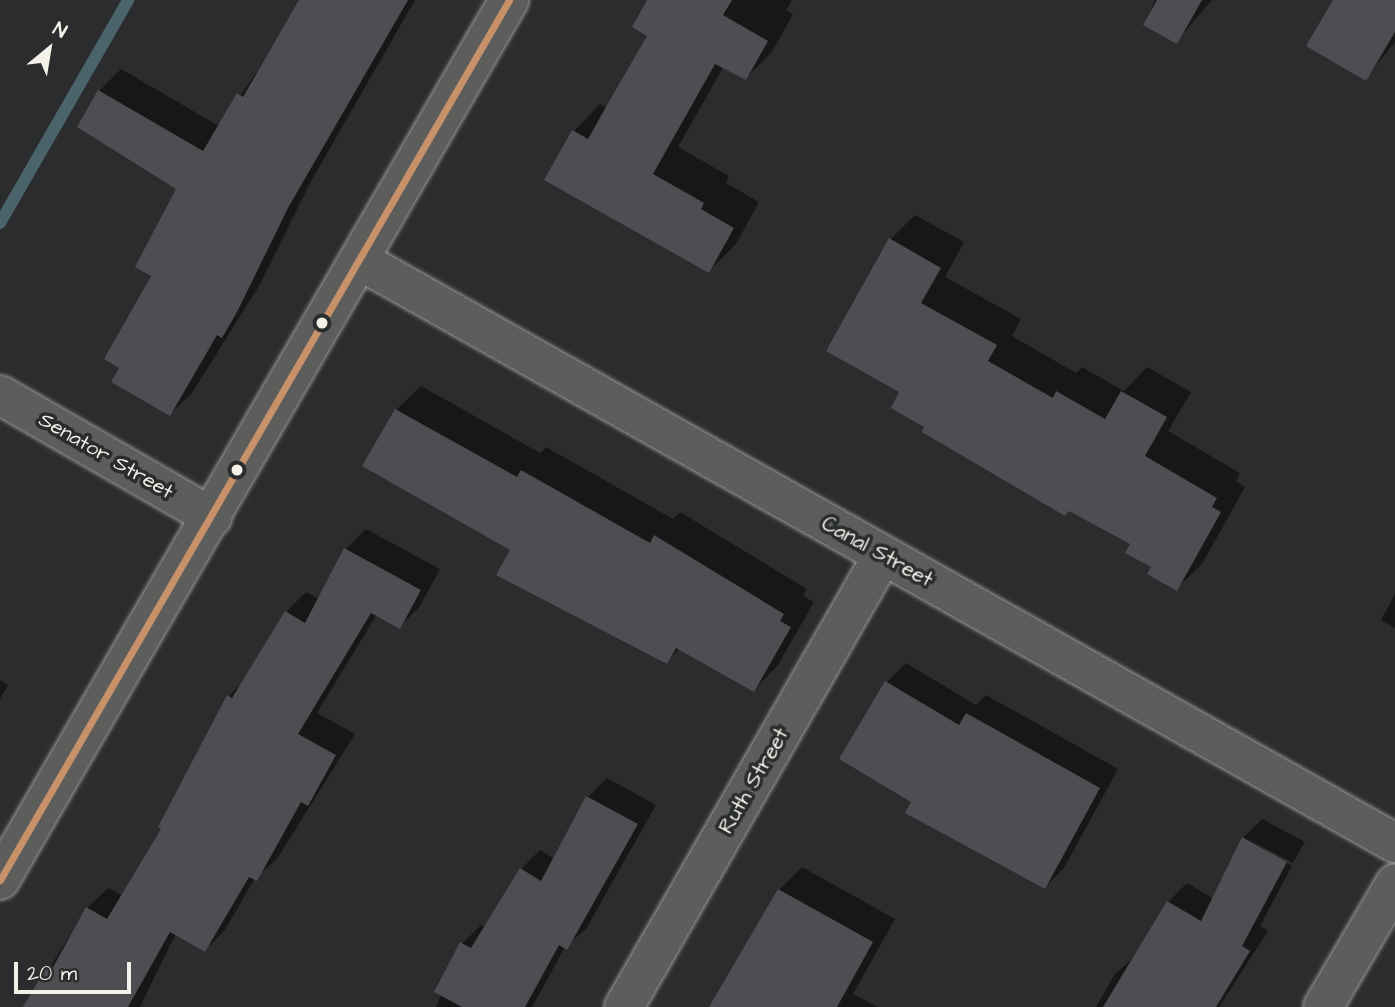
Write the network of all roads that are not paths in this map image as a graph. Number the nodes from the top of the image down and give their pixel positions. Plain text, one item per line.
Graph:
1 (509, 0) edge
2 (359, 260) junction
3 (0, 395) edge
4 (212, 517) junction
5 (883, 555) junction
6 (1395, 843) edge
7 (0, 880) edge
8 (1395, 884) edge
9 (624, 1007) edge
10 (1324, 1007) edge

1 - 2 street
2 - 4 street
2 - 5 street, Canal Street
3 - 4 street, Senator Street
4 - 7 street
5 - 6 street, Canal Street
5 - 9 street, Ruth Street
8 - 10 street

